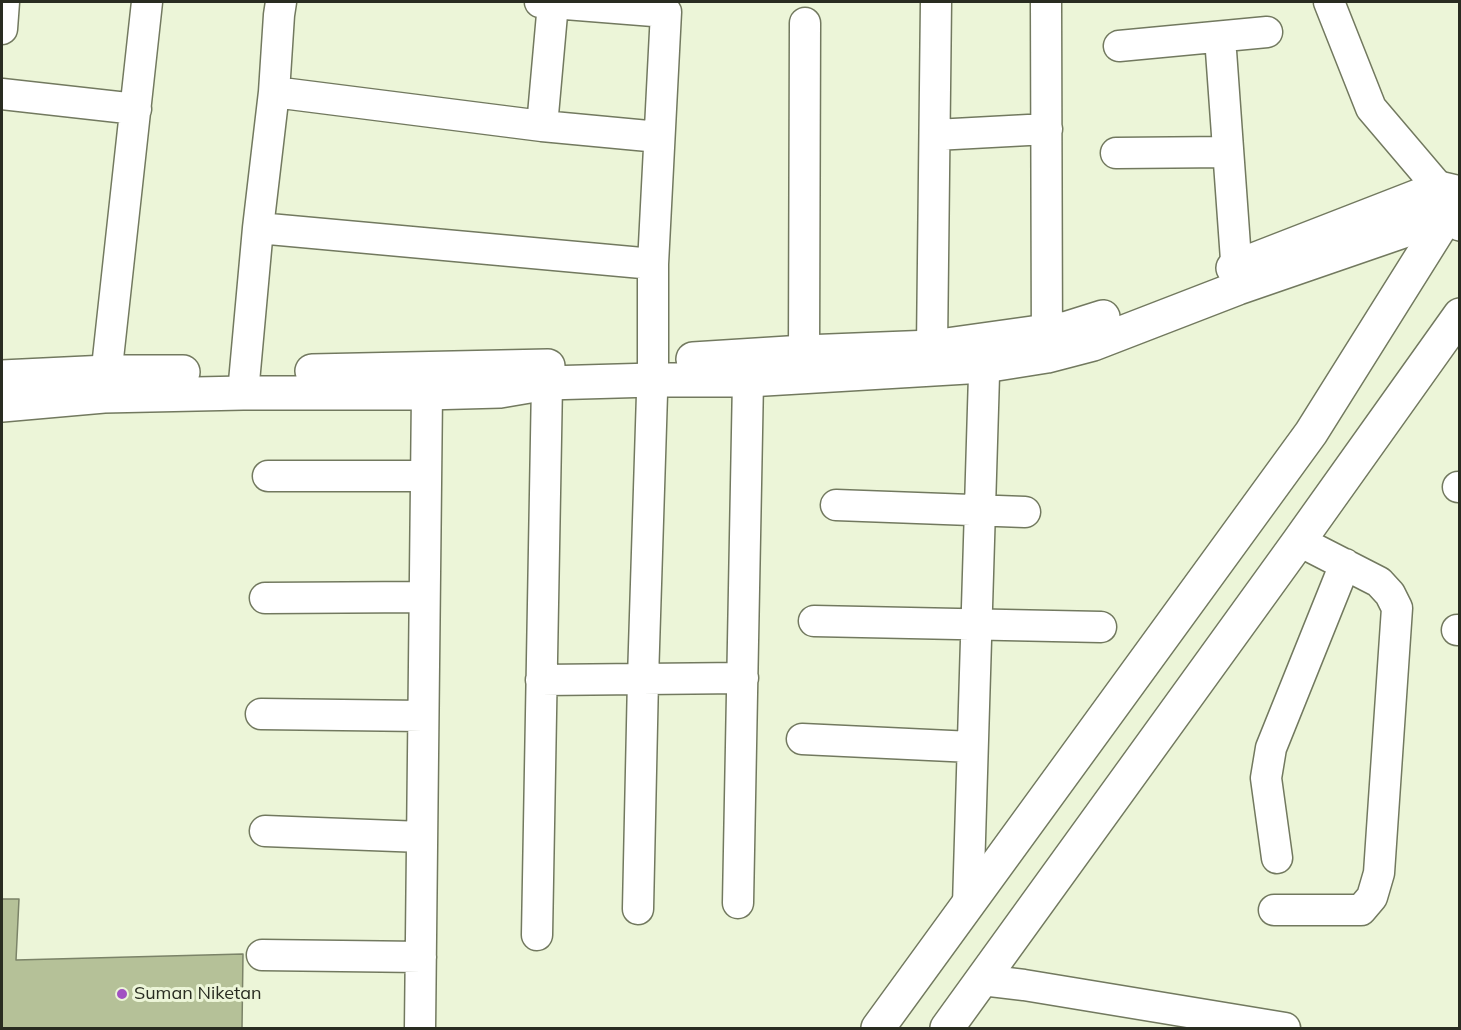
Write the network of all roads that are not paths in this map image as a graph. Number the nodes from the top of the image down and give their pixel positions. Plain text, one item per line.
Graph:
1 (4, 2) edge
2 (147, 2) edge
3 (281, 2) edge
4 (546, 2) edge
5 (936, 2) edge
6 (1046, 2) edge
7 (1329, 2) edge
8 (667, 7) edge
9 (806, 23) dead end
10 (2, 29) edge
11 (1267, 32) dead end
12 (1220, 37) junction
13 (1119, 46) dead end
14 (274, 92) junction
15 (2, 94) edge
16 (136, 109) junction
17 (542, 126) junction
18 (1047, 129) junction
19 (935, 135) junction
20 (659, 137) junction
21 (1228, 152) junction
22 (1116, 153) dead end
23 (1453, 204) edge
24 (258, 228) junction
25 (653, 264) junction
26 (1238, 277) junction
27 (1460, 315) edge
28 (1047, 343) junction
29 (984, 352) junction
30 (933, 358) junction
31 (804, 364) junction
32 (653, 371) junction
33 (2, 377) edge
34 (747, 380) junction
35 (244, 382) junction
36 (547, 383) junction
37 (105, 384) junction
38 (426, 393) junction
39 (2, 405) edge
40 (268, 476) dead end
41 (426, 476) junction
42 (836, 505) dead end
43 (980, 511) junction
44 (1025, 512) dead end
45 (1299, 541) junction
46 (1345, 564) junction
47 (424, 597) junction
48 (265, 598) dead end
49 (814, 621) dead end
50 (976, 624) junction
51 (1101, 627) dead end
52 (743, 678) junction
53 (643, 679) junction
54 (541, 680) junction
55 (261, 714) dead end
56 (423, 716) junction
57 (802, 740) dead end
58 (972, 747) junction
59 (265, 831) dead end
60 (422, 837) junction
61 (1277, 858) dead end
62 (738, 903) dead end
63 (968, 905) junction
64 (638, 909) dead end
65 (1274, 910) dead end
66 (537, 935) dead end
67 (262, 955) dead end
68 (421, 957) junction
69 (982, 980) junction
70 (420, 1029) edge
71 (878, 1029) edge
72 (947, 1029) edge
73 (1285, 1029) edge

1 - 10 street
2 - 16 street
3 - 14 street
4 - 8 street
4 - 17 street
5 - 19 street
6 - 18 street
7 - 23 street
8 - 20 street
9 - 31 street
11 - 12 street
12 - 13 street
12 - 21 street
14 - 17 street
14 - 24 street
15 - 16 street
16 - 37 street
17 - 20 street
18 - 19 street
18 - 28 street
19 - 30 street
20 - 25 street
21 - 22 street
21 - 26 street
23 - 26 street
23 - 63 street
24 - 25 street
24 - 35 street
25 - 32 street
26 - 28 street
27 - 45 street
28 - 29 street
29 - 30 street
29 - 43 street
30 - 31 street
31 - 32 street
31 - 34 street
32 - 34 street
32 - 35 street
32 - 36 street
32 - 53 street
33 - 37 street
34 - 52 street
35 - 37 street
35 - 38 street
36 - 38 street
36 - 54 street
37 - 39 street
38 - 41 street
40 - 41 street
41 - 47 street
42 - 43 street
43 - 44 street
43 - 50 street
45 - 46 street
45 - 69 street
46 - 61 street
46 - 65 street
47 - 48 street
47 - 56 street
49 - 50 street
50 - 51 street
50 - 58 street
52 - 53 street
52 - 62 street
53 - 54 street
53 - 64 street
54 - 66 street
55 - 56 street
56 - 60 street
57 - 58 street
58 - 63 street
59 - 60 street
60 - 68 street
63 - 71 street
67 - 68 street
68 - 70 street
69 - 72 street
69 - 73 street

